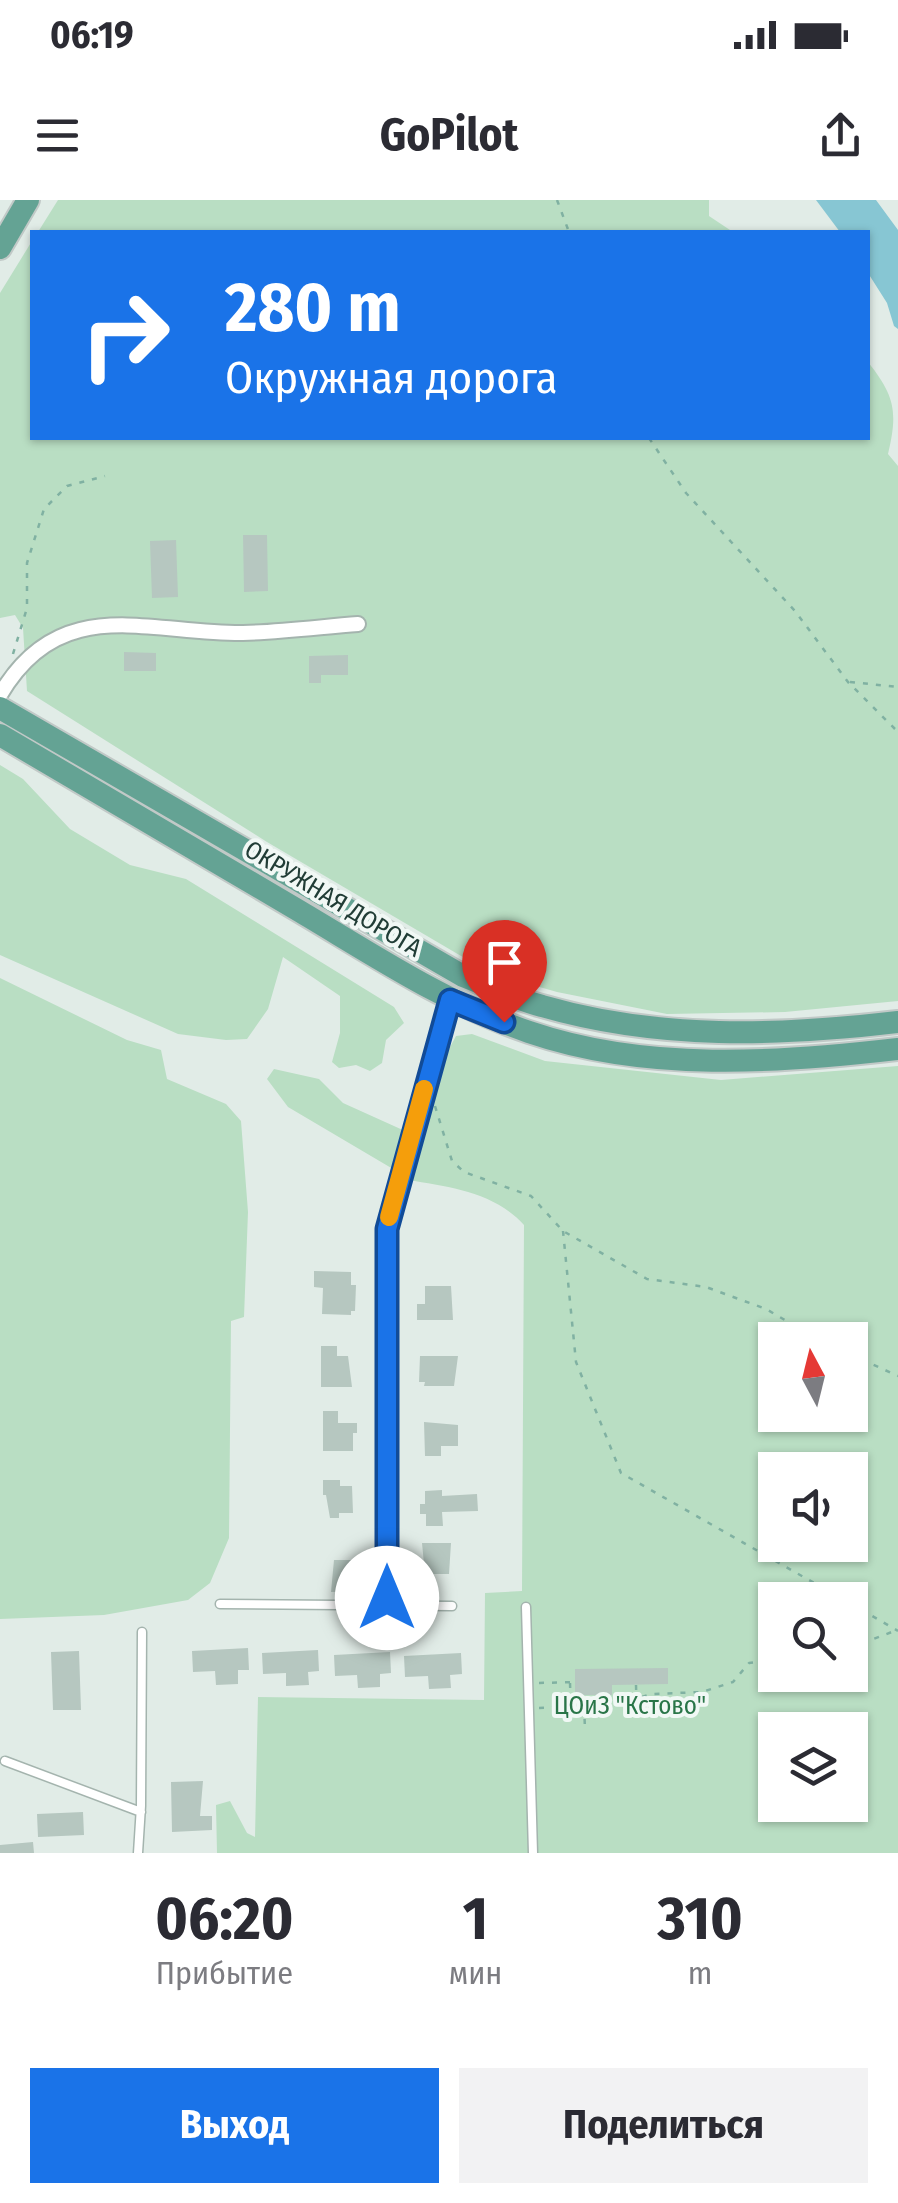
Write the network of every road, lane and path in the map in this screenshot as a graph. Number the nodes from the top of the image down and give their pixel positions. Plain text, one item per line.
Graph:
1 (28, 200) edge
2 (557, 200) edge
3 (568, 230) edge
4 (0, 248) edge
5 (650, 440) edge
6 (105, 476) dead end
7 (358, 624) dead end
8 (11, 676) junction
9 (848, 682) junction
10 (898, 687) edge
11 (0, 695) edge
12 (0, 708) edge
13 (898, 732) edge
14 (0, 734) edge
15 (450, 1000) junction
16 (898, 1022) edge
17 (898, 1049) edge
18 (427, 1079) junction
19 (563, 1231) junction
20 (788, 1322) edge
21 (868, 1362) edge
22 (898, 1376) edge
23 (812, 1582) edge
24 (386, 1600) junction
25 (220, 1604) dead end
26 (452, 1606) dead end
27 (526, 1608) dead end
28 (868, 1614) edge
29 (898, 1630) edge
30 (142, 1632) dead end
31 (868, 1641) edge
32 (758, 1662) edge
33 (527, 1684) junction
34 (636, 1685) dead end
35 (636, 1698) junction
36 (584, 1705) junction
37 (570, 1706) junction
38 (528, 1708) junction
39 (570, 1712) dead end
40 (637, 1723) dead end
41 (585, 1730) dead end
42 (6, 1760) dead end
43 (141, 1812) junction
44 (138, 1853) edge
45 (533, 1853) edge

1 - 4 main road
2 - 3 path
5 - 9 path
6 - 8 path
7 - 8 street
8 - 11 street
9 - 10 path
9 - 13 path
12 - 16 main road, ОКРУЖНАЯ ДОРОГА
14 - 15 main road, ОКРУЖНАЯ ДОРОГА
15 - 17 main road, ОКРУЖНАЯ ДОРОГА
15 - 18 street
18 - 19 path
18 - 24 street
19 - 20 path
19 - 23 path
21 - 22 path
24 - 25 lane
24 - 26 lane
27 - 33 lane
28 - 29 path
29 - 31 path
30 - 43 lane
32 - 35 path
33 - 37 path
33 - 38 lane
34 - 35 path
35 - 36 path
35 - 40 path
36 - 37 path
36 - 41 path
37 - 38 path
37 - 39 path
38 - 45 lane
42 - 43 lane
43 - 44 lane

